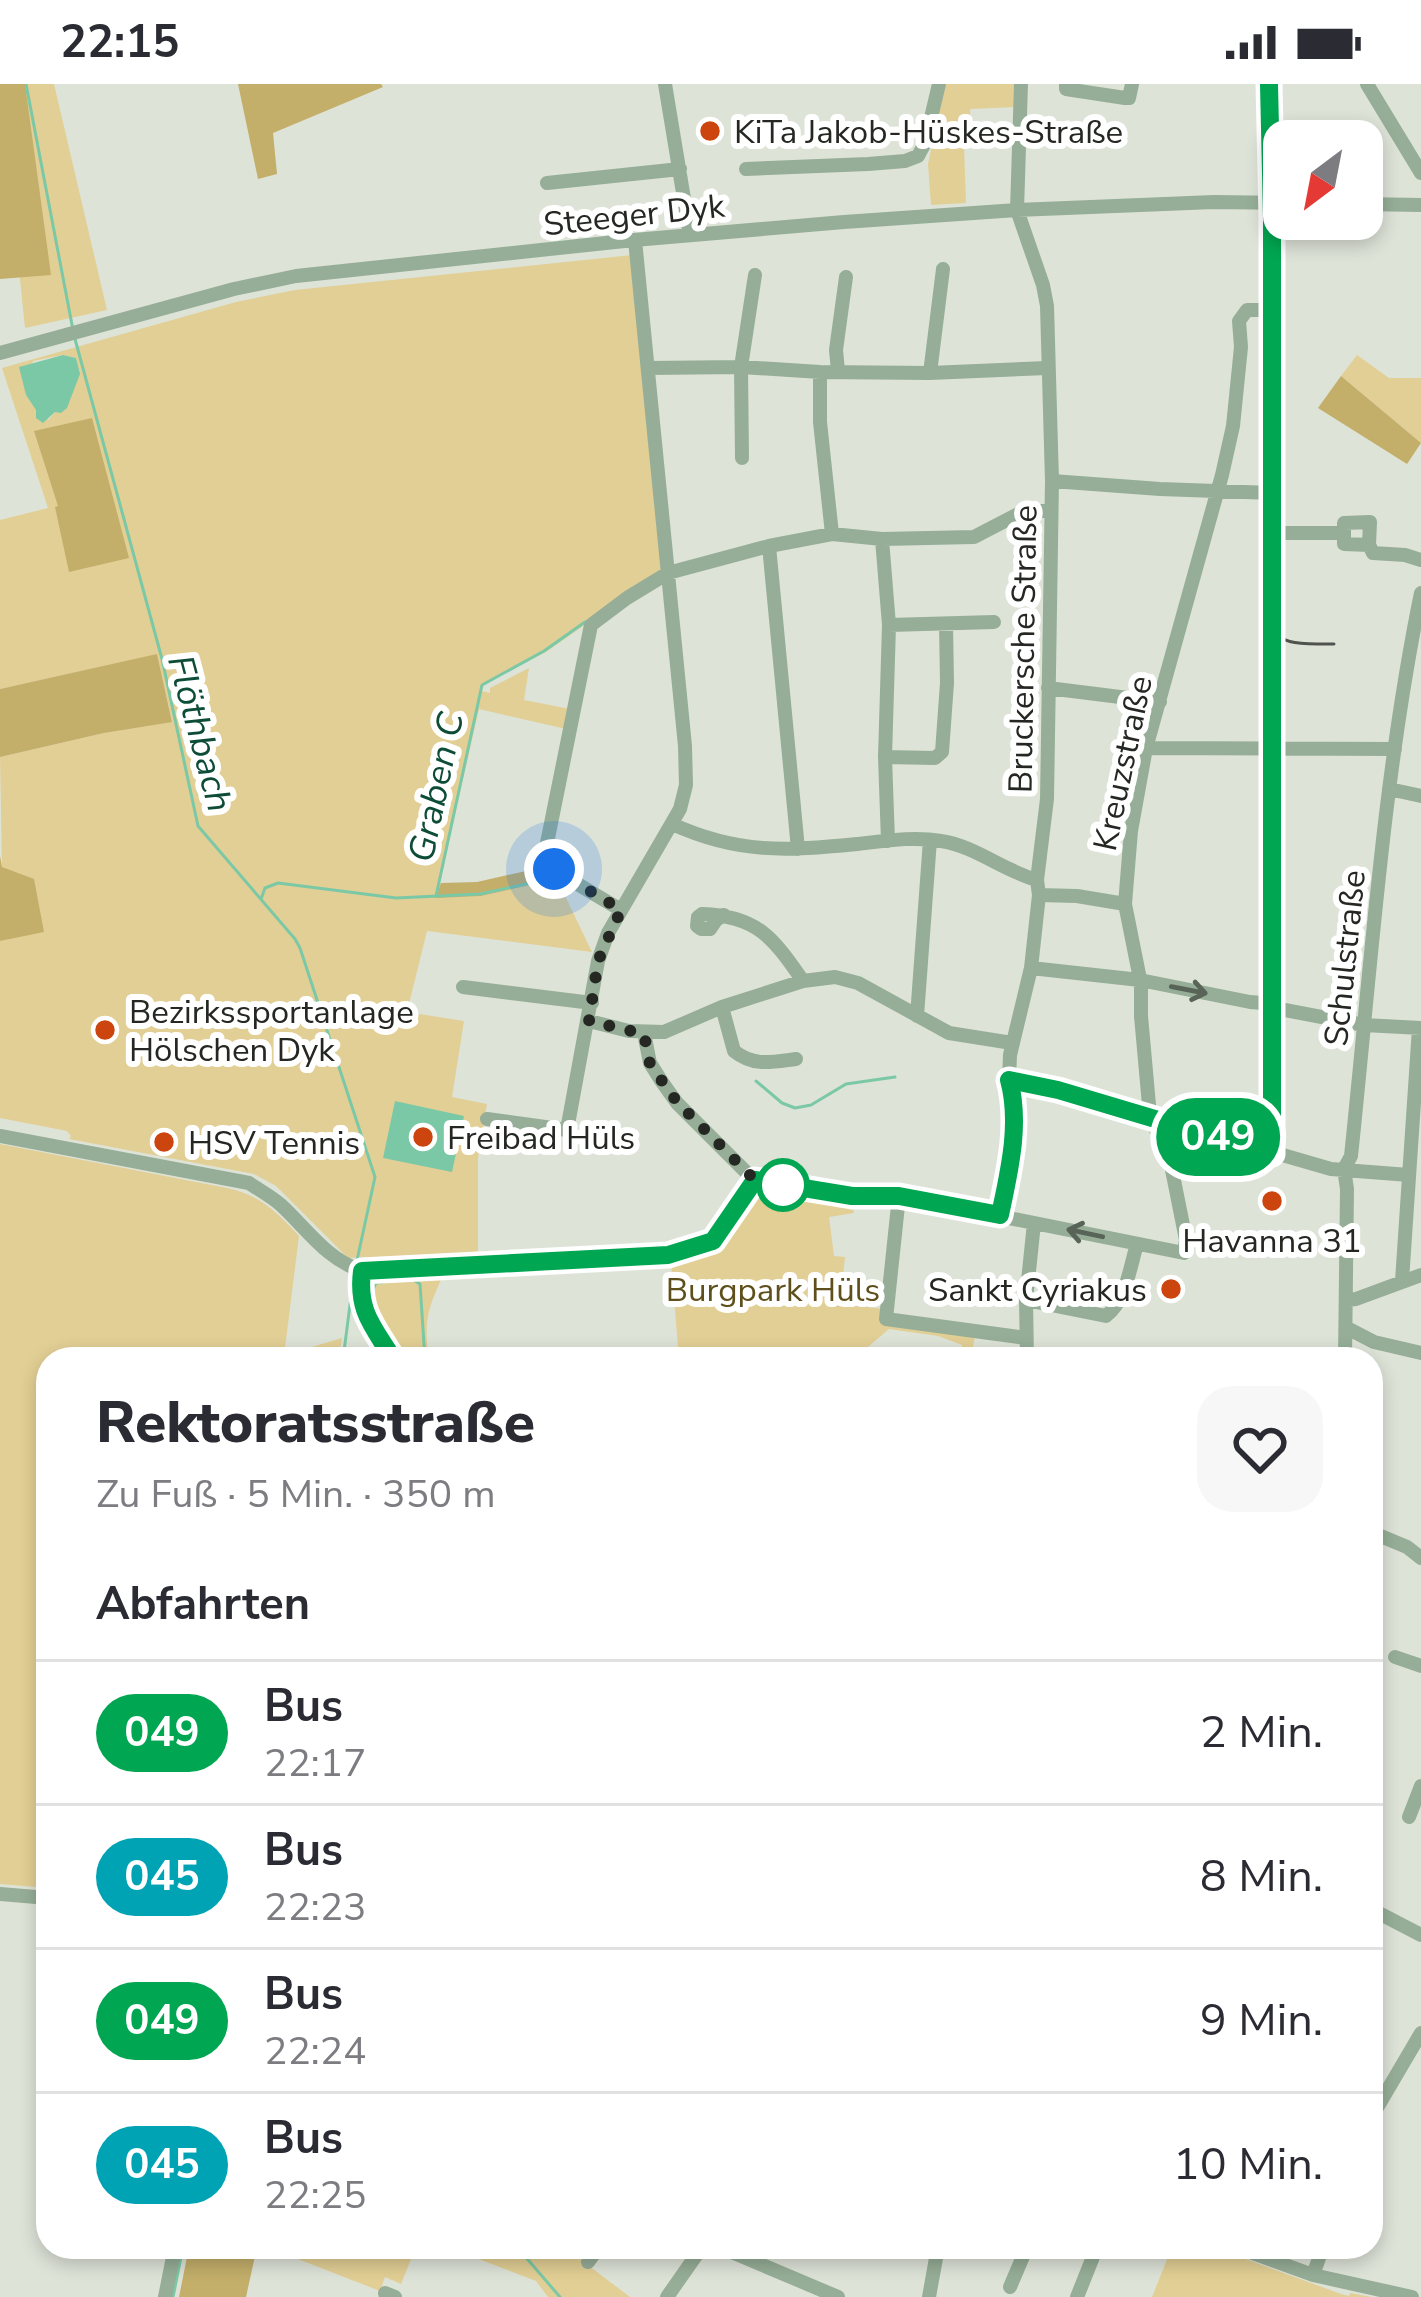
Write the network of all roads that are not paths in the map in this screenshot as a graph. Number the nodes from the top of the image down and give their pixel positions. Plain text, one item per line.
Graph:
1 (665, 84) edge
2 (939, 84) edge
3 (1022, 84) edge
4 (1066, 84) edge
5 (1132, 84) edge
6 (1269, 84) edge
7 (1367, 84) edge
8 (1271, 120) edge
9 (1418, 163) edge
10 (680, 169) junction
11 (746, 170) dead end
12 (547, 182) dead end
13 (1263, 203) edge
14 (1383, 204) edge
15 (1421, 205) edge
16 (1017, 210) junction
17 (690, 235) junction
18 (634, 240) junction
19 (1275, 240) edge
20 (943, 268) dead end
21 (755, 275) dead end
22 (846, 277) dead end
23 (1270, 310) junction
24 (0, 353) edge
25 (741, 367) junction
26 (647, 368) junction
27 (1048, 368) junction
28 (838, 371) junction
29 (820, 372) junction
30 (930, 373) junction
31 (742, 458) dead end
32 (1052, 481) junction
33 (1217, 492) junction
34 (1272, 493) junction
35 (1051, 511) junction
36 (1272, 533) junction
37 (1344, 533) junction
38 (832, 534) junction
39 (882, 539) junction
40 (1369, 545) junction
41 (769, 546) junction
42 (1421, 560) edge
43 (668, 574) junction
44 (1421, 592) edge
45 (994, 622) dead end
46 (946, 624) junction
47 (890, 625) junction
48 (1048, 688) junction
49 (1160, 702) junction
50 (1146, 748) junction
51 (1271, 748) junction
52 (1396, 749) junction
53 (885, 758) junction
54 (1389, 789) junction
55 (1421, 796) edge
56 (672, 824) junction
57 (930, 840) junction
58 (888, 842) junction
59 (798, 849) junction
60 (1038, 888) junction
61 (1125, 904) junction
62 (621, 910) junction
63 (724, 915) dead end
64 (1031, 968) junction
65 (1140, 980) junction
66 (803, 981) junction
67 (464, 987) dead end
68 (592, 1003) junction
69 (1274, 1006) junction
70 (722, 1007) junction
71 (917, 1016) junction
72 (589, 1021) junction
73 (1364, 1024) junction
74 (1420, 1028) edge
75 (644, 1034) junction
76 (1012, 1043) junction
77 (796, 1058) dead end
78 (1009, 1080) junction
79 (1150, 1116) junction
80 (487, 1119) dead end
81 (0, 1136) edge
82 (1272, 1154) junction
83 (1344, 1169) junction
84 (1409, 1175) junction
85 (755, 1180) junction
86 (899, 1196) junction
87 (1000, 1215) junction
88 (1034, 1223) junction
89 (1137, 1244) junction
90 (356, 1269) junction
91 (1421, 1276) edge
92 (1402, 1281) junction
93 (1025, 1300) junction
94 (1347, 1300) junction
95 (1346, 1328) junction
96 (1026, 1338) junction
97 (1374, 1342) junction
98 (387, 1347) edge
99 (1026, 1347) edge
100 (1348, 1347) edge
101 (1367, 1347) edge
102 (1421, 1353) edge
103 (1383, 1537) edge
104 (1421, 1558) edge
105 (1395, 1657) dead end
106 (1421, 1666) edge
107 (1421, 1786) edge
108 (1409, 1817) dead end
109 (0, 1894) edge
110 (36, 1897) edge
111 (1383, 1915) edge
112 (1421, 1935) edge
113 (1421, 2032) edge
114 (1415, 2058) edge
115 (1383, 2099) edge
116 (173, 2259) edge
117 (590, 2259) edge
118 (694, 2259) edge
119 (745, 2259) edge
120 (936, 2259) edge
121 (1023, 2259) edge
122 (1092, 2259) edge
123 (1268, 2259) edge
124 (1319, 2259) edge
125 (588, 2262) dead end
126 (1313, 2276) junction
127 (1010, 2287) dead end
128 (819, 2294) edge
129 (165, 2297) edge
130 (668, 2297) edge
131 (838, 2297) edge
132 (928, 2297) edge
133 (1077, 2297) edge
134 (1412, 2297) edge

1 - 10 street
2 - 11 street
3 - 16 street, Bruckersche Straße
4 - 5 street
6 - 8 street
7 - 9 street
10 - 12 street
10 - 17 street
13 - 16 street, Steeger Dyk
14 - 15 street
16 - 17 street, Steeger Dyk
16 - 27 street, Bruckersche Straße
17 - 18 street, Steeger Dyk
18 - 24 street, Steeger Dyk
18 - 26 street
19 - 23 street
20 - 30 street
21 - 25 street
22 - 28 street
23 - 33 street, Kreuzstraße
23 - 34 street
25 - 26 street
25 - 29 street
25 - 31 street
26 - 43 street
27 - 30 street
27 - 32 street, Bruckersche Straße
28 - 29 street
28 - 30 street
29 - 38 street
32 - 33 street
32 - 35 street, Bruckersche Straße
33 - 34 street
33 - 49 street, Kreuzstraße
34 - 36 street
35 - 39 street
35 - 48 street, Bruckersche Straße
36 - 37 street
36 - 51 street
37 - 40 street
37 - 40 street
38 - 39 street
38 - 41 street
39 - 47 street
40 - 42 street
41 - 43 street
41 - 59 street
43 - 56 street
43 - 62 street
44 - 52 street, Schulstraße
45 - 46 street
46 - 47 street
46 - 53 street
47 - 53 street
48 - 49 street
48 - 60 street, Bruckersche Straße
49 - 50 street, Kreuzstraße
50 - 51 street
50 - 61 street, Kreuzstraße
51 - 52 street
51 - 69 street
52 - 54 street, Schulstraße
53 - 58 street
54 - 55 street
54 - 73 street, Schulstraße
56 - 59 street
56 - 62 street
57 - 58 street
57 - 60 street
57 - 71 street
58 - 59 street
60 - 61 street
60 - 64 street, Bruckersche Straße
61 - 65 street, Kreuzstraße
62 - 68 street
63 - 66 street
64 - 65 street
64 - 76 street, Bruckersche Straße
65 -> 69 street
65 - 79 street, Kreuzstraße
66 - 70 street
66 - 71 street
67 - 68 street
68 - 72 street
69 - 73 street
69 - 82 street
70 - 75 street
70 - 77 street
71 - 76 street
72 - 75 street
72 - 80 street
73 - 74 street
73 - 83 street, Schulstraße
74 - 84 street
75 - 85 street
76 - 78 street, Bruckersche Straße
78 - 79 street
78 - 87 street, Bruckersche Straße
79 - 82 street
79 - 89 street, Kreuzstraße
81 - 90 street
82 - 83 street
83 - 84 street
83 - 94 street, Schulstraße
84 - 92 street
85 - 86 street
85 - 90 street
86 - 87 street
86 - 96 street
87 - 88 street
89 -> 88 street
88 - 93 street
89 - 93 street
90 - 98 street
91 - 92 street
92 - 94 street
93 - 96 street
94 - 95 street, Schulstraße
95 - 97 street
95 - 100 street, Schulstraße
96 - 99 street
97 - 101 street
97 - 102 street
103 - 104 street
105 - 106 street
107 - 108 street
109 - 110 street
111 - 112 street
113 - 114 street
114 - 115 street
116 - 129 street
117 - 125 street
118 - 130 street
119 - 128 street
120 - 132 street
121 - 127 street
122 - 133 street
123 - 126 street
124 - 126 street
126 - 134 street
128 - 131 street

